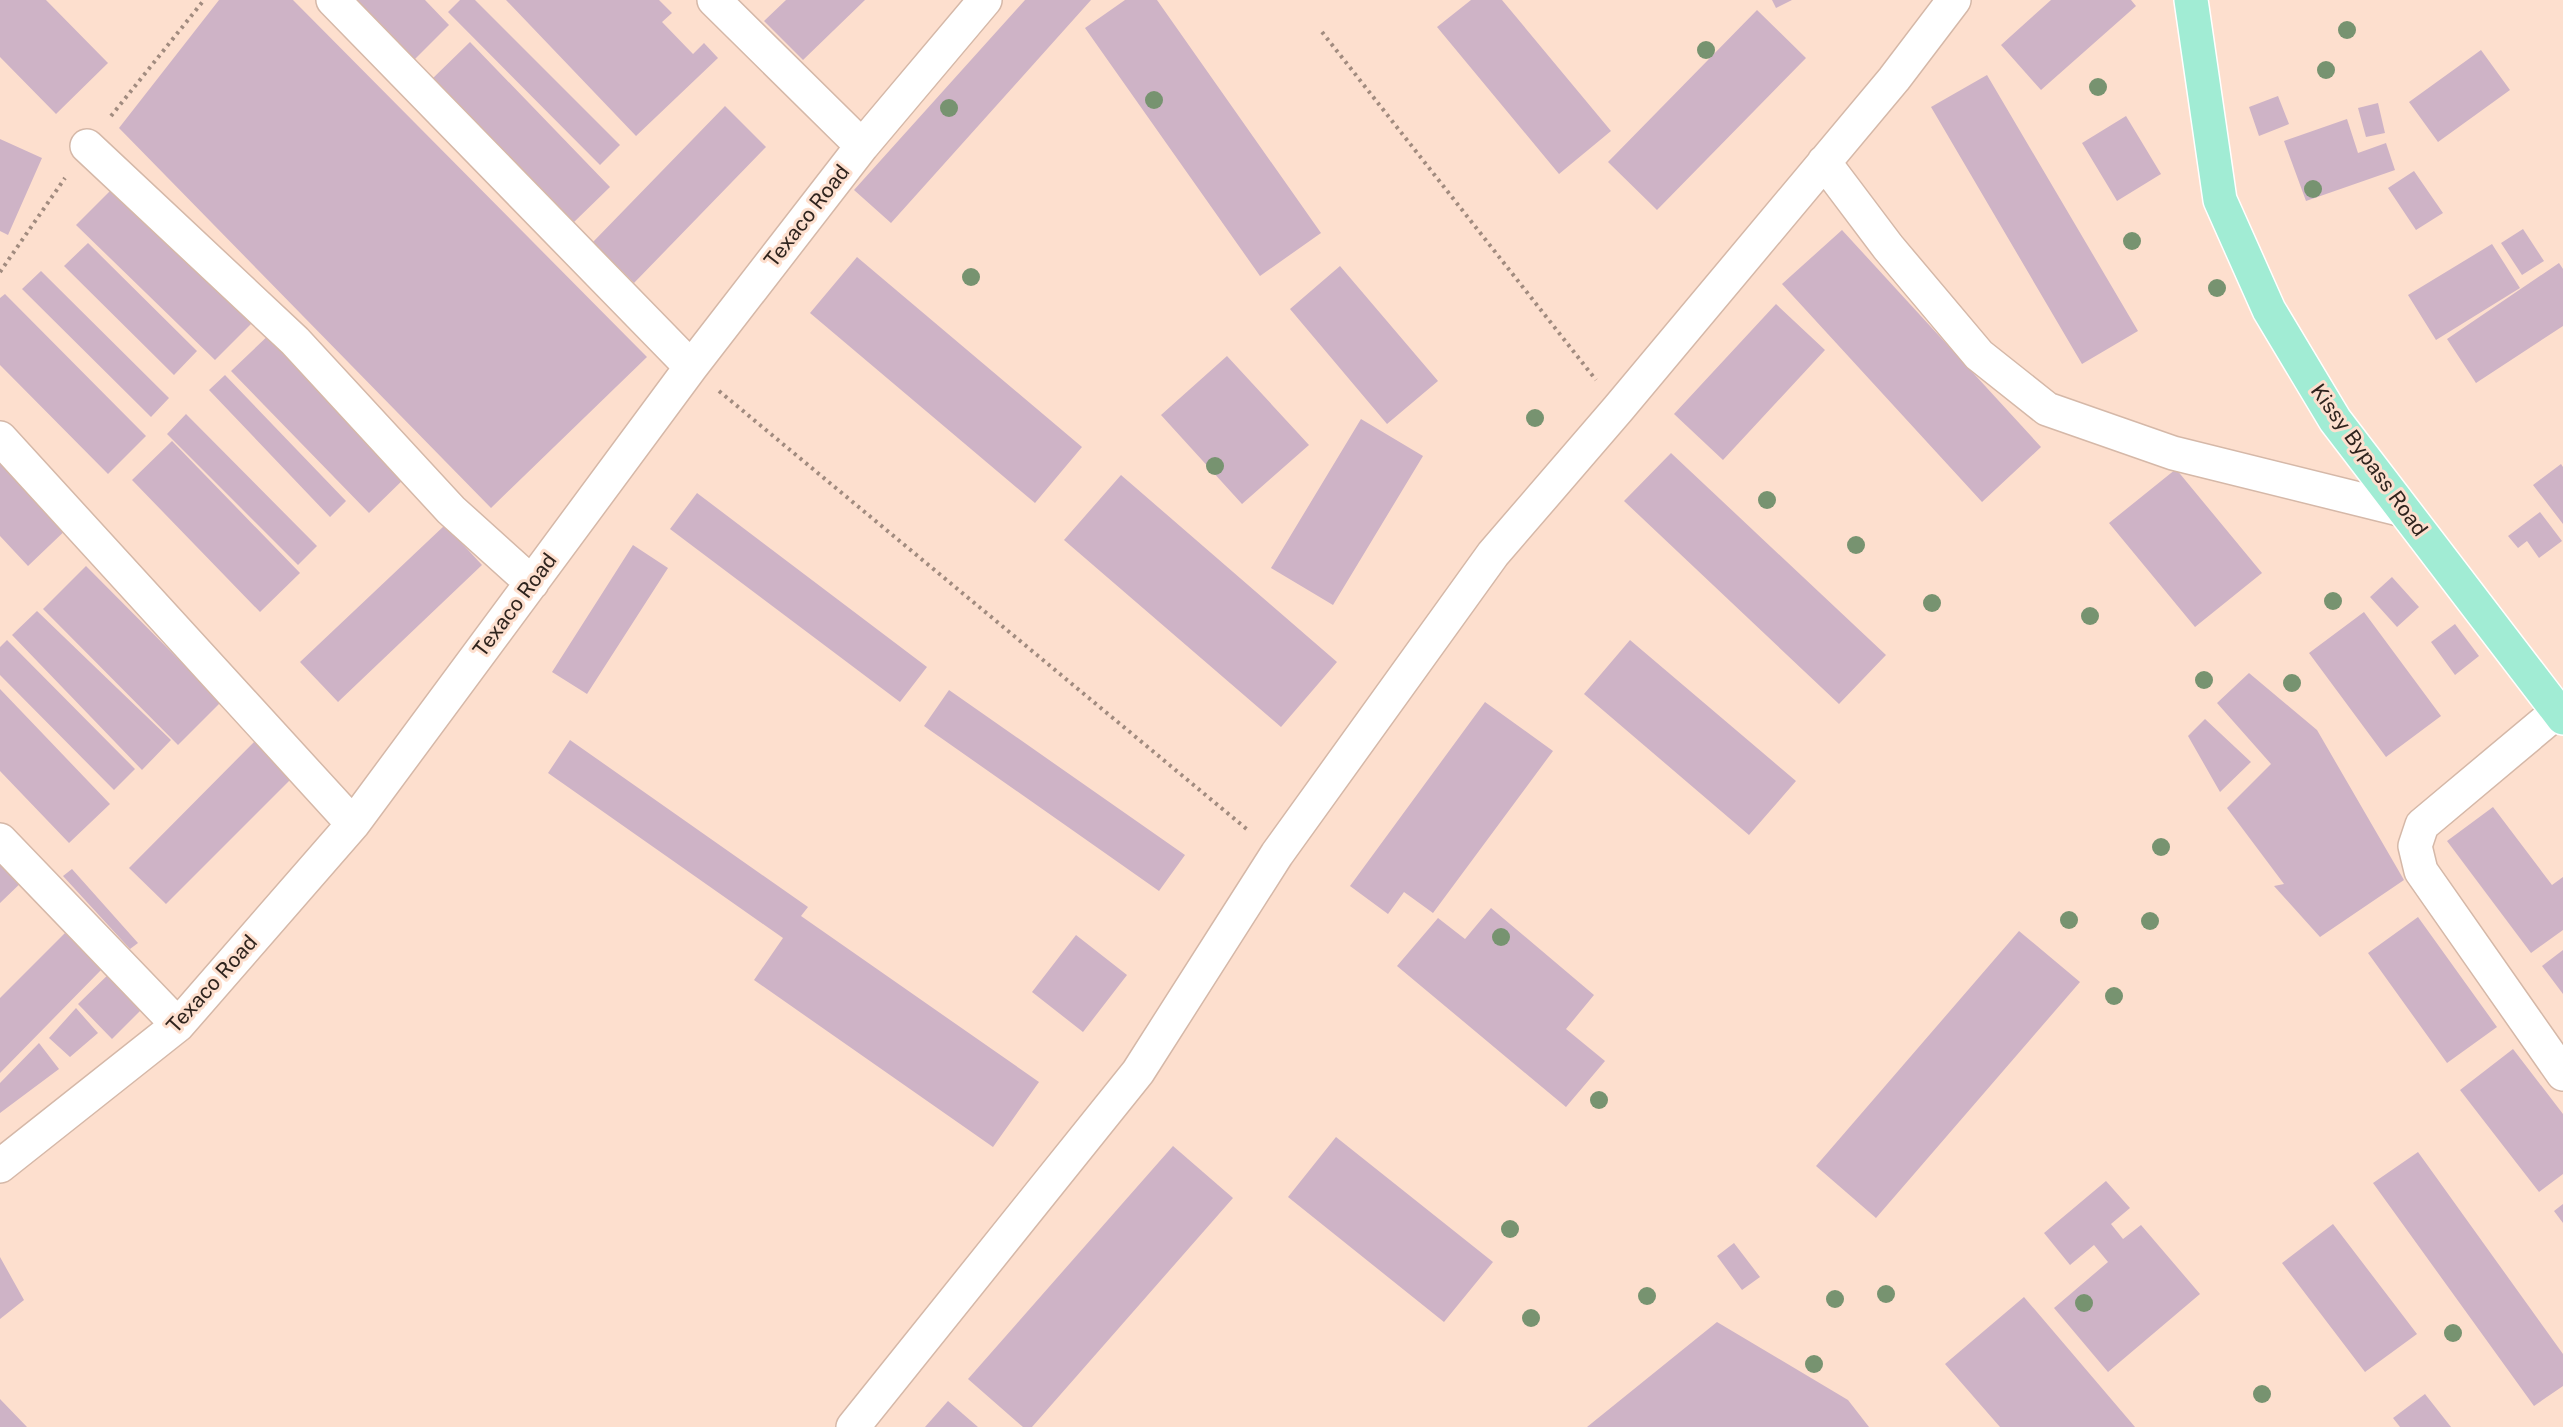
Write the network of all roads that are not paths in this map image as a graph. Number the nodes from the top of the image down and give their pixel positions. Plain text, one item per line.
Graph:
1 (333, 0) edge
2 (714, 0) edge
3 (985, 0) edge
4 (1954, 0) edge
5 (2191, 0) edge
6 (87, 146) dead end
7 (862, 146) junction
8 (1824, 162) junction
9 (691, 367) junction
10 (0, 438) edge
11 (2403, 510) junction
12 (532, 583) junction
13 (2561, 715) edge
14 (353, 824) junction
15 (0, 840) edge
16 (178, 1025) junction
17 (2563, 1074) edge
18 (0, 1166) edge
19 (853, 1427) edge

1 - 9 street
2 - 7 street
3 - 7 street, Texaco Road
4 - 8 street
5 - 11 main road, Kissy Bypass Road
6 - 12 street
7 - 9 street, Texaco Road
8 - 11 street
8 - 19 street
9 - 12 street, Texaco Road
10 - 14 street
11 - 13 main road, Kissy Bypass Road
12 - 14 street, Texaco Road
13 - 17 street
14 - 16 street, Texaco Road
15 - 16 street
16 - 18 street, Texaco Road

